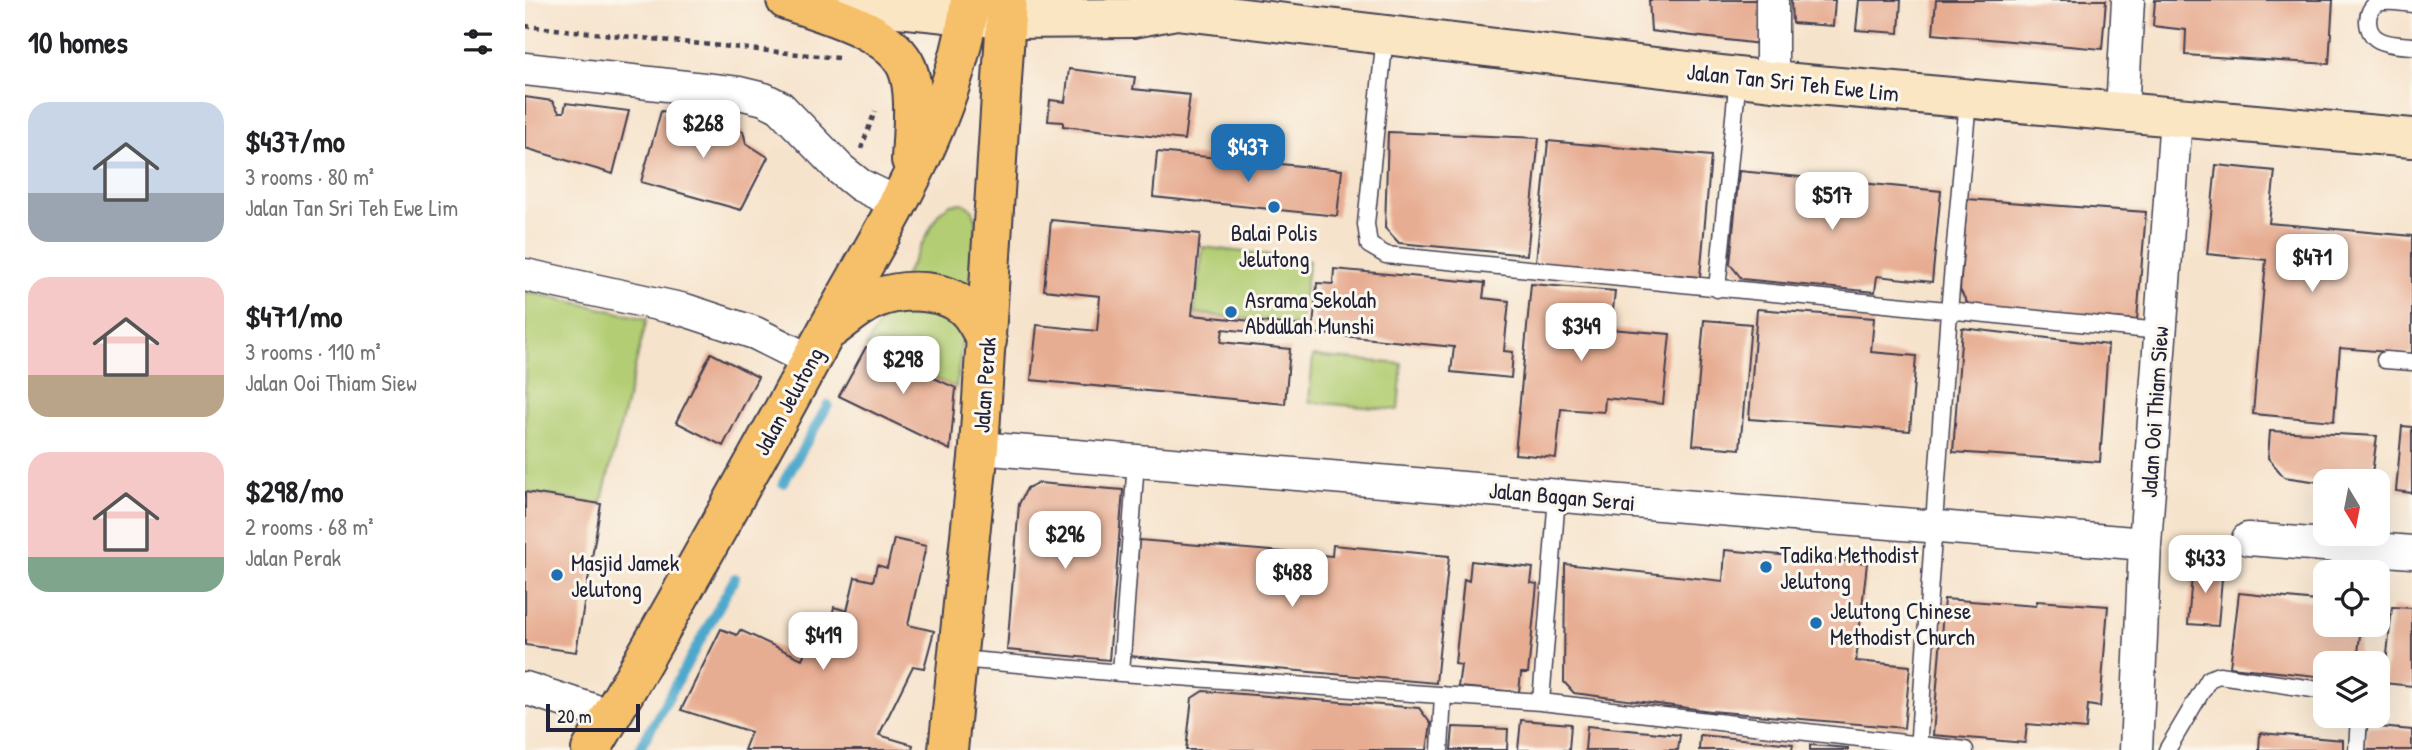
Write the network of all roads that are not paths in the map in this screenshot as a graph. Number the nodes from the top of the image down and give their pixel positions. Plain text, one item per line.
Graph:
1 (786, 0) edge
2 (821, 0) edge
3 (1772, 0) edge
4 (2128, 0) edge
5 (2412, 4) edge
6 (1165, 5) edge
7 (987, 8) edge
8 (1385, 35) junction
9 (2412, 46) edge
10 (525, 69) edge
11 (1755, 79) junction
12 (1968, 100) junction
13 (2122, 112) junction
14 (2176, 117) junction
15 (2412, 138) edge
16 (904, 192) junction
17 (525, 275) edge
18 (1717, 289) junction
19 (1949, 312) junction
20 (2160, 331) junction
21 (986, 341) junction
22 (818, 346) junction
23 (2385, 360) dead end
24 (2412, 362) edge
25 (979, 448) junction
26 (1136, 461) junction
27 (1557, 496) junction
28 (1934, 527) junction
29 (2248, 539) dead end
30 (2145, 544) junction
31 (2412, 552) edge
32 (958, 659) junction
33 (1121, 673) junction
34 (525, 688) edge
35 (2313, 689) edge
36 (1443, 695) junction
37 (1541, 702) junction
38 (611, 716) junction
39 (2358, 728) edge
40 (1919, 747) edge
41 (591, 750) edge
42 (948, 750) edge
43 (1440, 750) edge
44 (1965, 750) edge
45 (2136, 750) edge
46 (2167, 750) edge
47 (2357, 750) edge

1 - 16 main road
2 - 7 main road, Jalan Tan Sri Teh Ewe Lim
3 - 11 street
4 - 13 street
5 - 9 lane
6 - 7 main road, Jalan Tan Sri Teh Ewe Lim
6 - 8 main road, Jalan Tan Sri Teh Ewe Lim
7 - 16 main road, Jalan Jelutong
7 - 21 main road, Jalan Perak
8 - 11 main road, Jalan Tan Sri Teh Ewe Lim
8 - 18 lane
10 - 16 street
11 - 12 main road, Jalan Tan Sri Teh Ewe Lim
11 - 18 lane
12 - 13 main road, Jalan Tan Sri Teh Ewe Lim
12 - 19 lane
13 - 14 main road, Jalan Tan Sri Teh Ewe Lim
14 - 15 main road, Jalan Tan Sri Teh Ewe Lim
14 - 20 street, Jalan Ooi Thiam Siew
16 - 22 main road, Jalan Jelutong
17 - 22 street
18 - 19 lane
19 - 20 lane
19 - 28 lane
20 - 30 street, Jalan Ooi Thiam Siew
21 - 22 main road
21 - 25 main road, Jalan Perak
22 - 38 main road, Jalan Jelutong
23 - 24 lane
25 - 26 street, Jalan Bagan Serai
25 - 32 main road, Jalan Perak
26 - 27 street, Jalan Bagan Serai
26 - 33 lane
27 - 28 street, Jalan Bagan Serai
27 - 37 lane
28 - 30 street, Jalan Bagan Serai
28 - 40 lane
29 - 31 street
30 - 45 street, Jalan Ooi Thiam Siew
32 - 33 lane
32 - 42 main road, Jalan Perak
33 - 36 lane
34 - 38 street
35 - 46 lane
36 - 37 lane
36 - 43 lane
37 - 40 lane
38 - 41 main road, Jalan Jelutong
39 - 47 lane
40 - 44 lane

